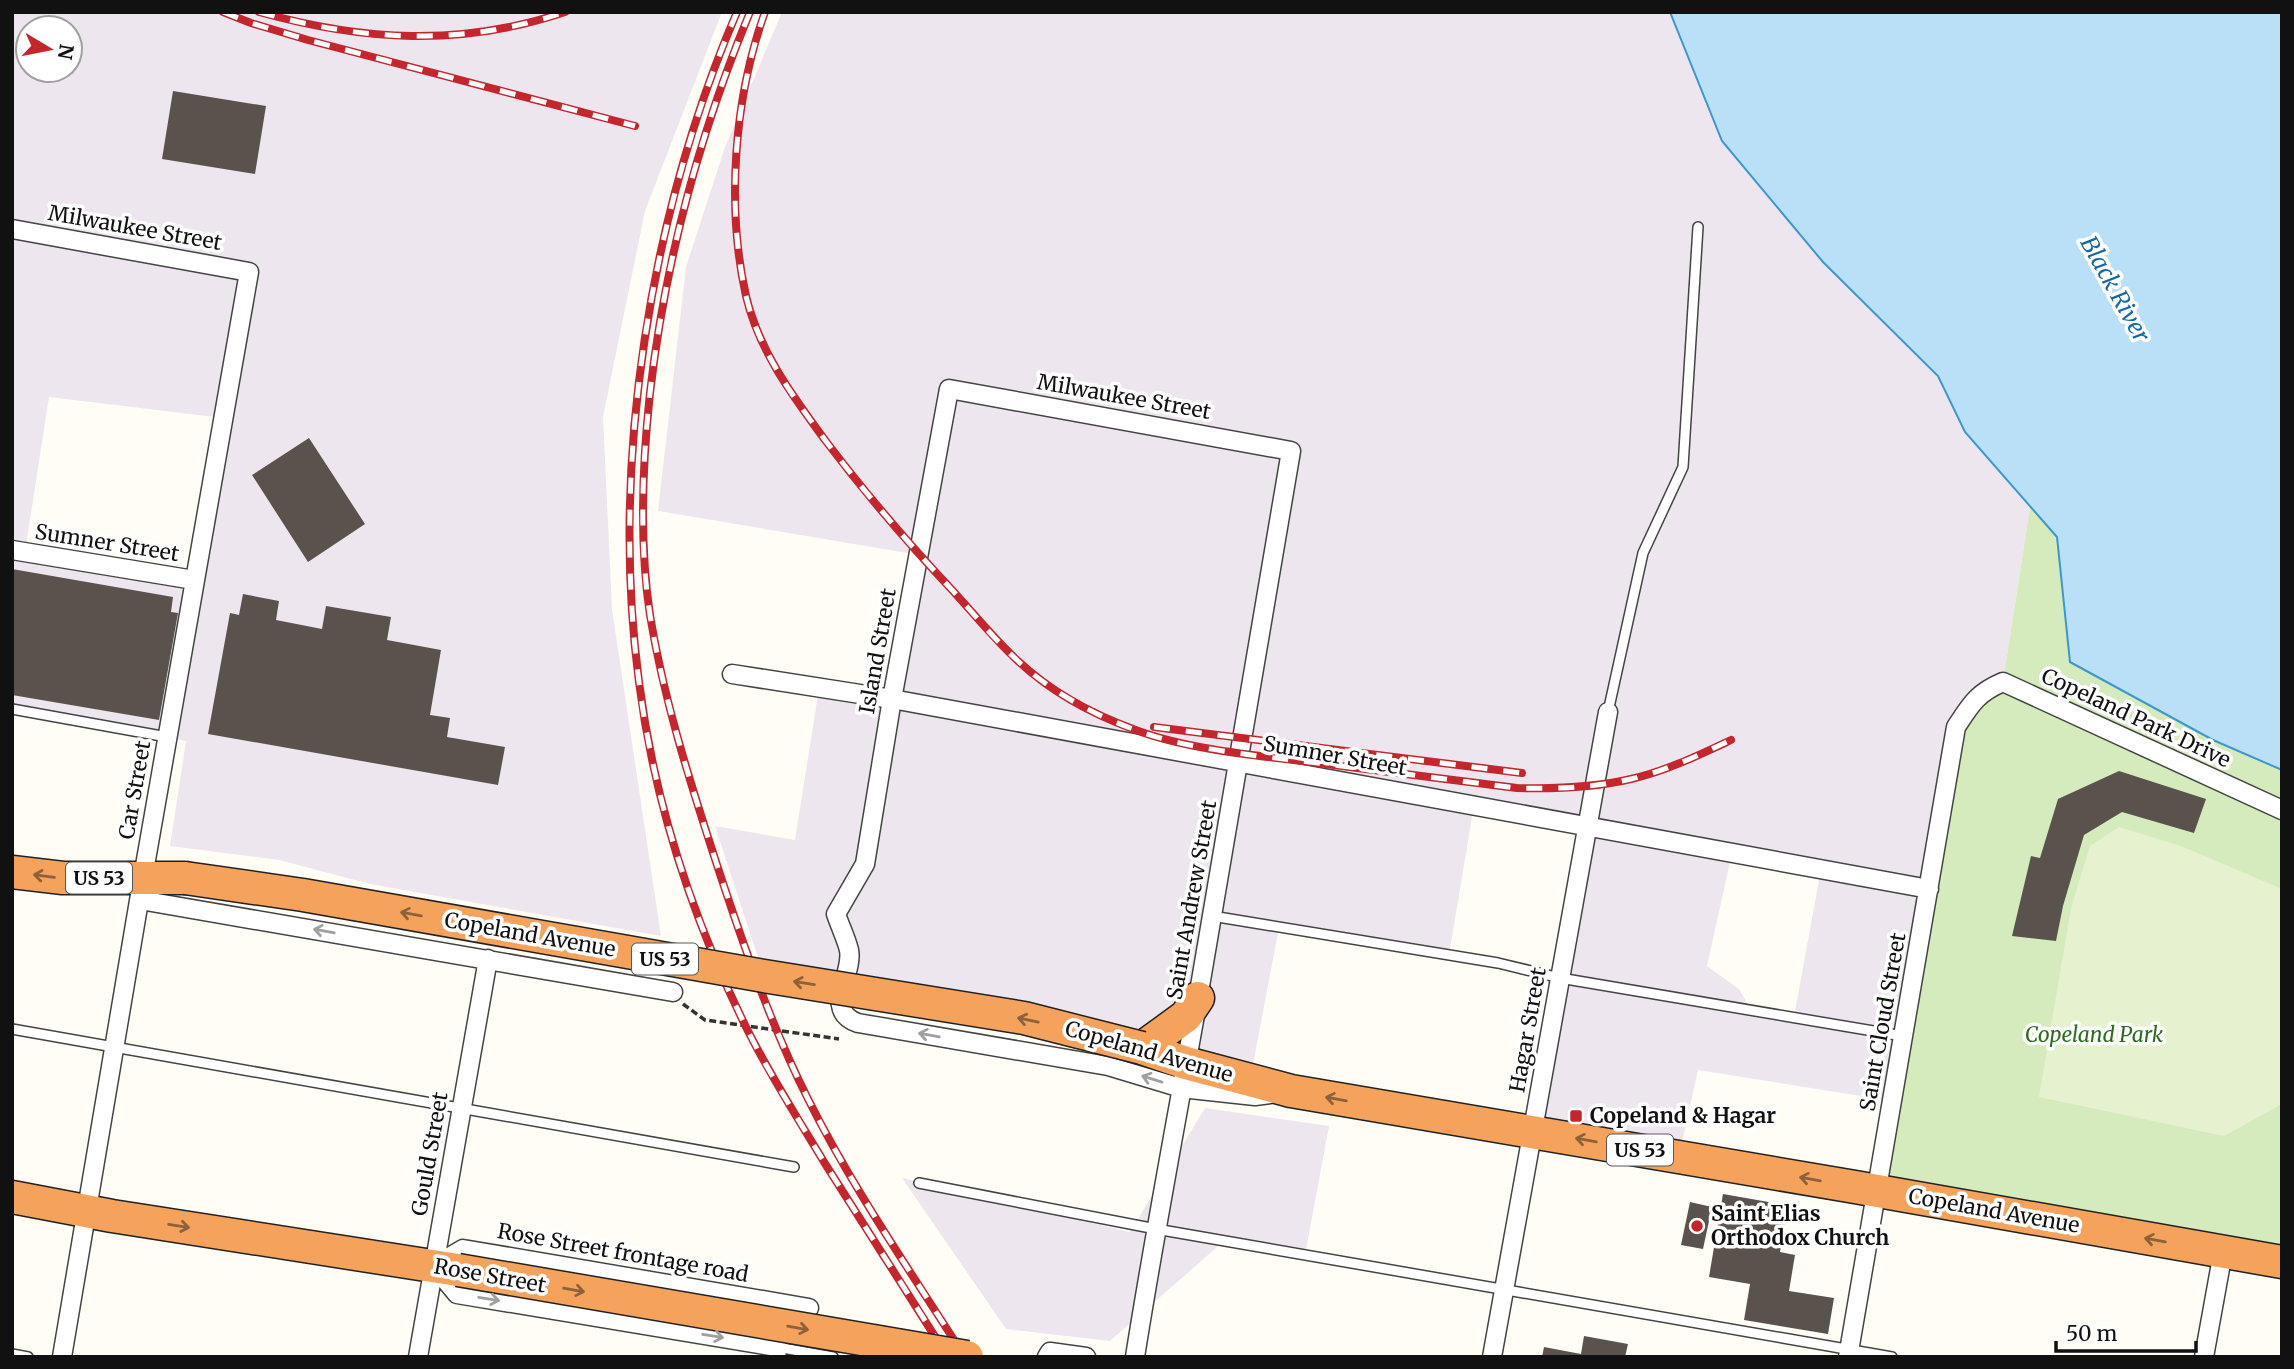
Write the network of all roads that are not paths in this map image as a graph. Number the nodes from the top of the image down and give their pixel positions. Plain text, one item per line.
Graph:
1 (1698, 227) dead end
2 (12, 229) edge
3 (249, 272) joint
4 (949, 389) joint
5 (1292, 451) joint
6 (12, 550) edge
7 (194, 580) junction
8 (732, 674) dead end
9 (892, 699) junction
10 (1973, 700) joint
11 (12, 709) edge
12 (1608, 712) joint
13 (167, 737) junction
14 (1239, 762) junction
15 (2282, 810) edge
16 (1588, 826) junction
17 (12, 872) edge
18 (141, 888) junction
19 (1928, 889) junction
20 (1212, 916) junction
21 (488, 959) junction
22 (1560, 978) junction
23 (673, 992) road end
24 (1198, 999) junction
25 (12, 1029) edge
26 (1903, 1036) junction
27 (115, 1047) junction
28 (1142, 1048) junction
29 (1183, 1075) junction
30 (461, 1109) junction
31 (1533, 1131) junction
32 (794, 1167) dead end
33 (919, 1183) dead end
34 (1877, 1191) junction
35 (12, 1197) edge
36 (88, 1210) junction
37 (1156, 1229) junction
38 (2222, 1252) junction
39 (2282, 1262) edge
40 (446, 1268) junction
41 (1504, 1289) junction
42 (809, 1308) dead end
43 (777, 1352) edge
44 (1849, 1353) edge
45 (12, 1354) edge
46 (28, 1357) edge
47 (62, 1357) edge
48 (418, 1357) edge
49 (833, 1357) edge
50 (967, 1357) edge
51 (1047, 1357) edge
52 (1086, 1357) edge
53 (1135, 1357) edge
54 (1492, 1357) edge
55 (1892, 1357) edge
56 (2204, 1357) edge

1 - 12 lane
2 - 3 street, Milwaukee Street
3 - 7 street, Car Street
4 - 5 street, Milwaukee Street
4 - 9 street, Island Street
5 - 14 street, Saint Andrew Street
6 - 7 street, Sumner Street
7 - 13 street, Car Street
8 - 9 street, Sumner Street
9 - 14 street, Sumner Street
29 -> 9 street, Island Street
10 - 15 street, Copeland Park Drive
10 - 19 street, Saint Cloud Street
11 - 13 lane
12 - 16 street, Hagar Street
13 - 18 street, Car Street
14 - 16 street, Sumner Street
14 - 20 street, Saint Andrew Street
16 - 19 street, Sumner Street
16 - 22 street, Hagar Street
18 -> 17 highway, Copeland Avenue / US 53
21 -> 18 street
18 - 27 street, Car Street
28 -> 18 highway, Copeland Avenue / US 53, bridge
19 - 26 street, Saint Cloud Street
20 - 22 lane
20 - 24 street, Saint Andrew Street
21 - 23 street
21 - 30 street, Gould Street
22 - 26 lane
22 - 31 street, Hagar Street
24 - 28 highway
24 - 29 street, Saint Andrew Street
25 - 27 lane
26 - 34 street, Saint Cloud Street
27 - 30 lane
27 - 36 street, Car Street
28 - 29 highway, Copeland Avenue / US 53
31 -> 29 highway, Copeland Avenue / US 53
29 - 37 street, Saint Andrew Street
30 - 32 lane
30 - 40 street, Gould Street
34 -> 31 highway, Copeland Avenue / US 53
31 - 41 street, Hagar Street
33 - 37 lane
38 -> 34 highway, Copeland Avenue / US 53
34 - 44 street, Saint Cloud Street
35 - 36 highway, Rose Street
36 -> 40 highway, Rose Street
36 - 47 street, Car Street
37 - 41 lane
37 - 53 street, Saint Andrew Street
38 - 39 highway, Copeland Avenue / US 53
38 - 56 street
40 - 42 street, Rose Street frontage road
40 -> 43 street
40 - 48 street, Gould Street
40 -> 50 highway, Rose Street, bridge
41 - 44 lane
41 - 54 street, Hagar Street
43 - 49 lane
44 - 55 lane
45 - 46 lane
51 - 52 street

